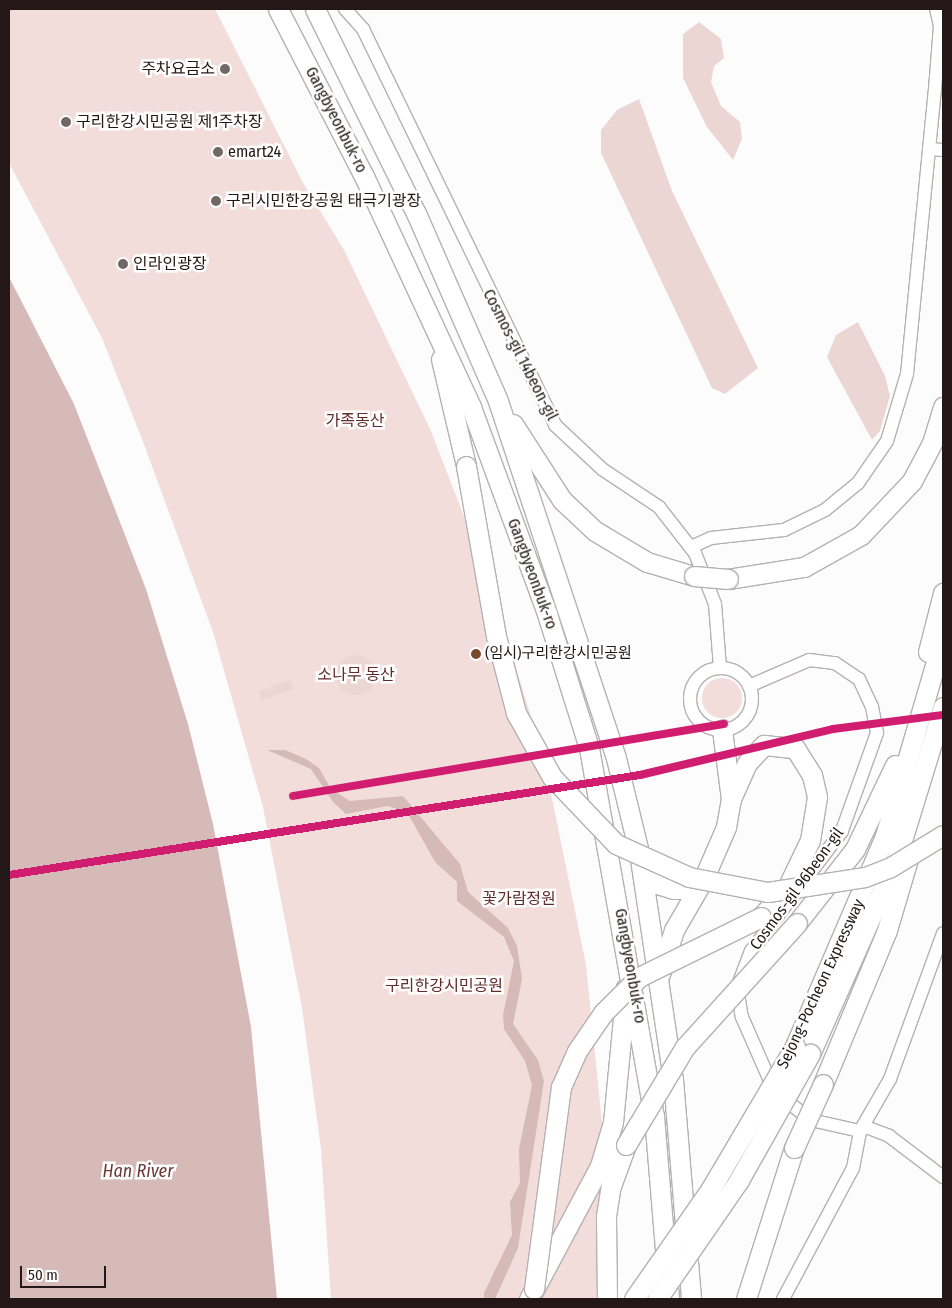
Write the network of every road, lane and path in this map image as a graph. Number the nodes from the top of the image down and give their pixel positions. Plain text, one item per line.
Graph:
1 (278, 9) edge
2 (315, 9) edge
3 (345, 9) edge
4 (936, 9) edge
5 (929, 149) junction
6 (943, 150) edge
7 (432, 324) junction
8 (498, 401) junction
9 (943, 407) edge
10 (690, 547) junction
11 (943, 593) edge
12 (943, 638) edge
13 (720, 667) junction
14 (749, 686) junction
15 (943, 707) edge
16 (722, 730) junction
17 (943, 741) edge
18 (731, 799) junction
19 (943, 835) edge
20 (639, 852) junction
21 (703, 880) junction
22 (943, 933) edge
23 (628, 958) junction
24 (659, 978) junction
25 (802, 1050) junction
26 (860, 1131) junction
27 (943, 1177) edge
28 (532, 1294) edge
29 (607, 1299) edge
30 (634, 1299) edge
31 (657, 1299) edge
32 (669, 1299) edge
33 (691, 1299) edge
34 (746, 1299) edge
35 (783, 1299) edge

1 - 7 highway, Gangbyeonbuk-ro
2 - 8 highway, Gangbyeonbuk-ro
3 - 10 street, Cosmos-gil 14beon-gil
4 - 5 street
5 - 6 street
5 - 10 street
7 - 19 highway, bridge
7 - 23 highway, Gangbyeonbuk-ro
8 - 9 highway, bridge
8 - 20 highway, Gangbyeonbuk-ro
10 - 13 street, Cosmos-gil 14beon-gil
11 - 29 highway, bridge
12 - 25 highway, Sejong-Pocheon Expressway
13 - 14 street
13 - 16 street
14 - 16 street
14 - 26 street, Cosmos-gil 96beon-gil
15 - 25 highway, Sejong-Pocheon Expressway
16 - 18 highway
17 - 34 highway, bridge
18 - 21 highway
18 - 28 highway, bridge
20 - 21 highway
20 - 24 highway, Gangbyeonbuk-ro
21 - 24 highway
22 - 26 street
23 - 28 highway
23 - 32 highway, Gangbyeonbuk-ro
24 - 33 highway, Gangbyeonbuk-ro
25 - 30 highway, Sejong-Pocheon Expressway, bridge
25 - 31 highway, Sejong-Pocheon Expressway, bridge
26 - 27 street, Cosmos-gil 96beon-gil
26 - 35 street

